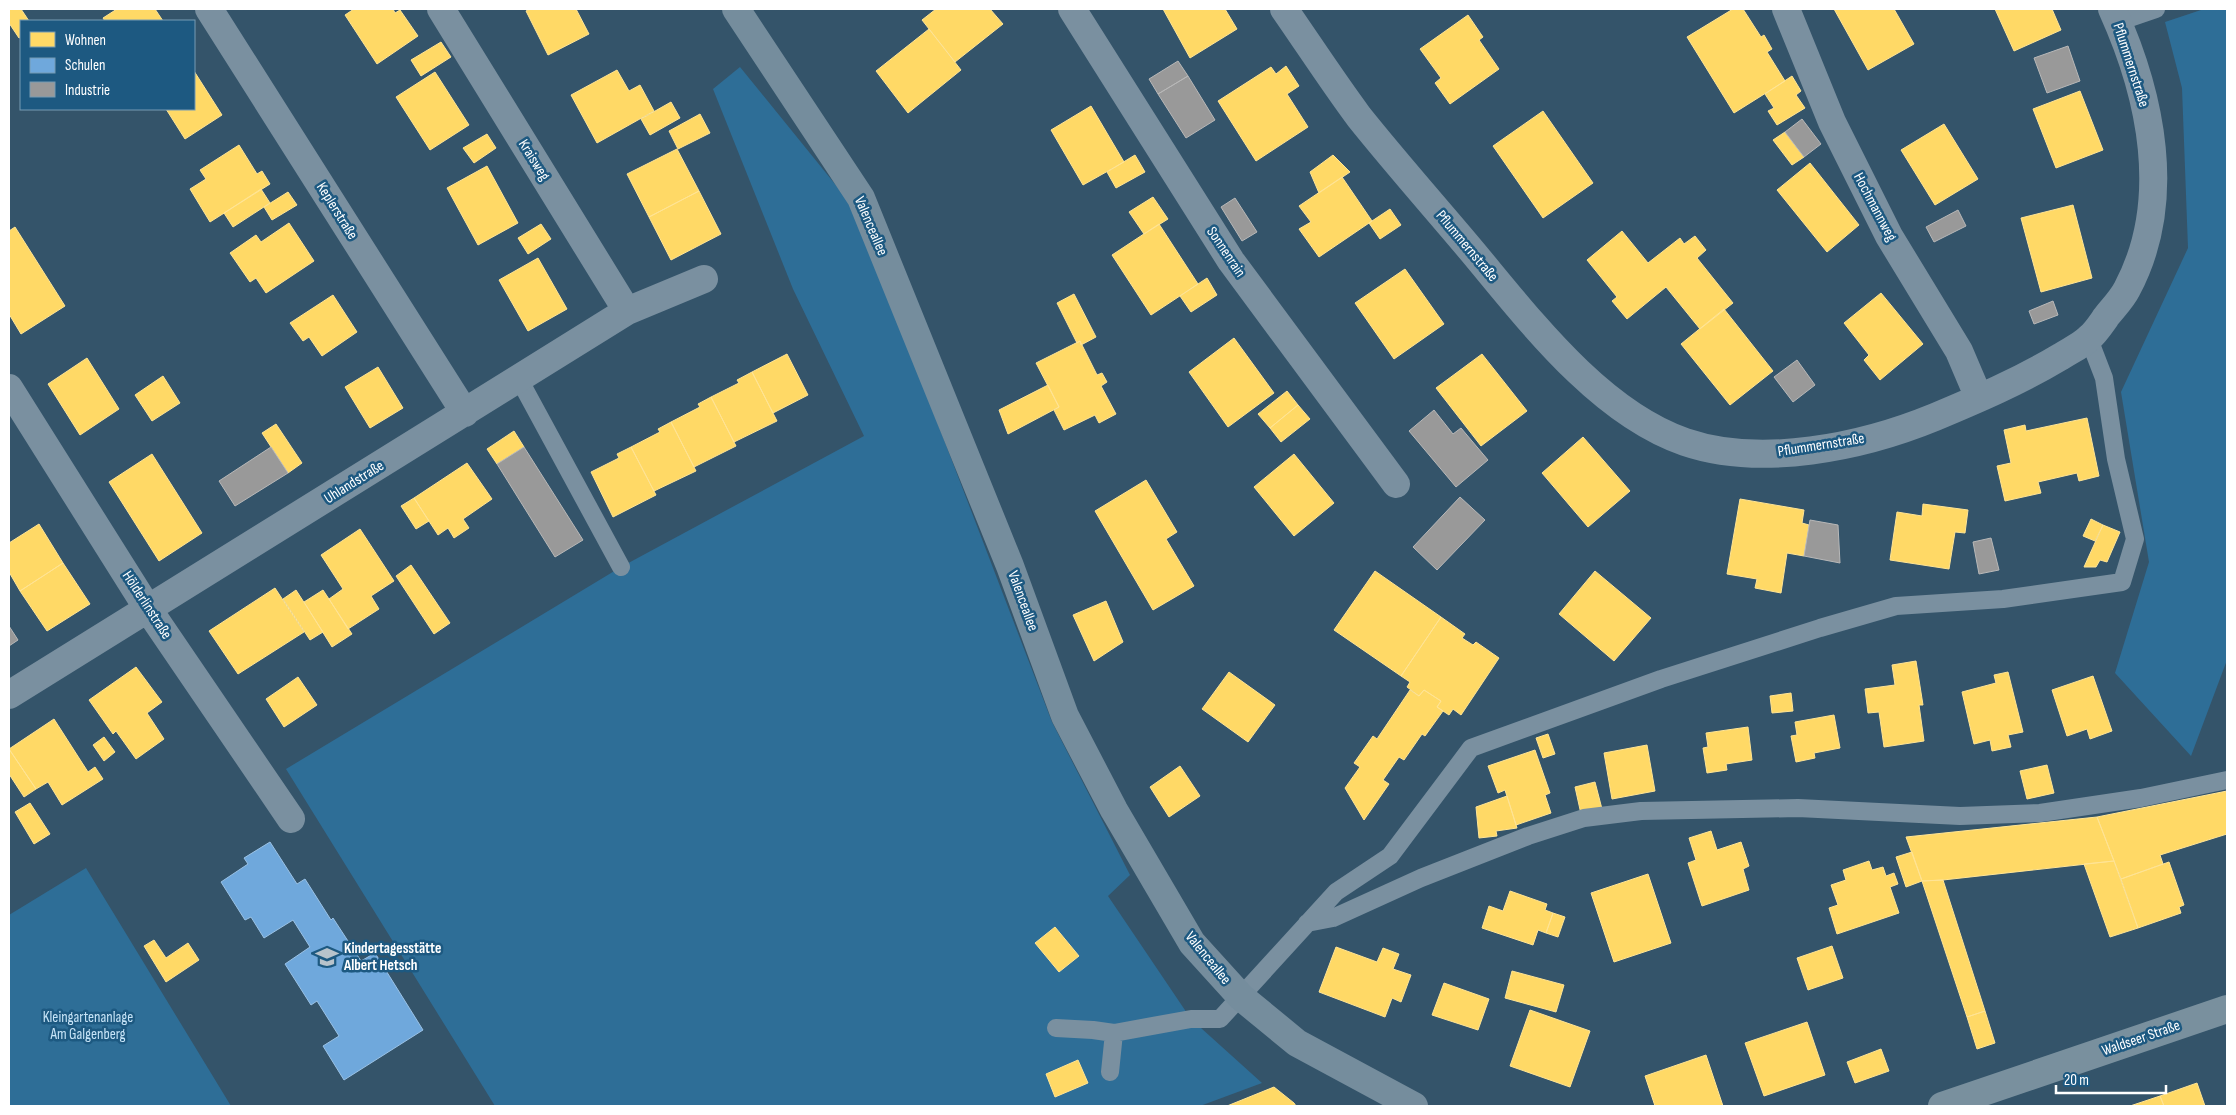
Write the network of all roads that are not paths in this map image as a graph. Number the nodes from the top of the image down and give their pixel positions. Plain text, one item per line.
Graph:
1 (209, 9) edge
2 (441, 9) edge
3 (736, 9) edge
4 (1072, 9) edge
5 (1284, 9) edge
6 (1786, 9) edge
7 (2156, 9) edge
8 (2115, 15) edge
9 (704, 279) dead end
10 (627, 311) junction
11 (2089, 339) junction
12 (519, 379) junction
13 (9, 388) edge
14 (1979, 398) junction
15 (465, 413) junction
16 (1396, 484) dead end
17 (621, 567) dead end
18 (148, 609) junction
19 (9, 695) edge
20 (2227, 780) edge
21 (291, 819) dead end
22 (1307, 923) junction
23 (1241, 997) junction
24 (2227, 1009) edge
25 (1056, 1028) dead end
26 (1114, 1033) junction
27 (1110, 1072) dead end
28 (1391, 1100) edge
29 (1414, 1106) edge
30 (1942, 1106) edge

1 - 15 street, Keplerstraße
2 - 10 street, Kraisweg
3 - 23 street, Valenceallee
4 - 16 street, Sonnenrain
5 - 14 street, Pflummernstraße
6 - 14 street, Hochmannweg
7 - 8 lane
8 - 11 street, Pflummernstraße
9 - 10 street, Uhlandstraße
10 - 12 street, Uhlandstraße
11 - 14 street, Pflummernstraße
11 - 22 lane
12 - 15 street, Uhlandstraße
12 - 17 lane
13 - 18 street, Hölderlinstraße
15 - 18 street, Uhlandstraße
18 - 19 street, Uhlandstraße
18 - 21 street, Hölderlinstraße
20 - 22 lane
22 - 23 lane
23 - 26 lane
23 - 28 street, Valenceallee
24 - 30 main road, Waldseer Straße
25 - 26 lane
26 - 27 lane
28 - 29 street, Valenceallee

